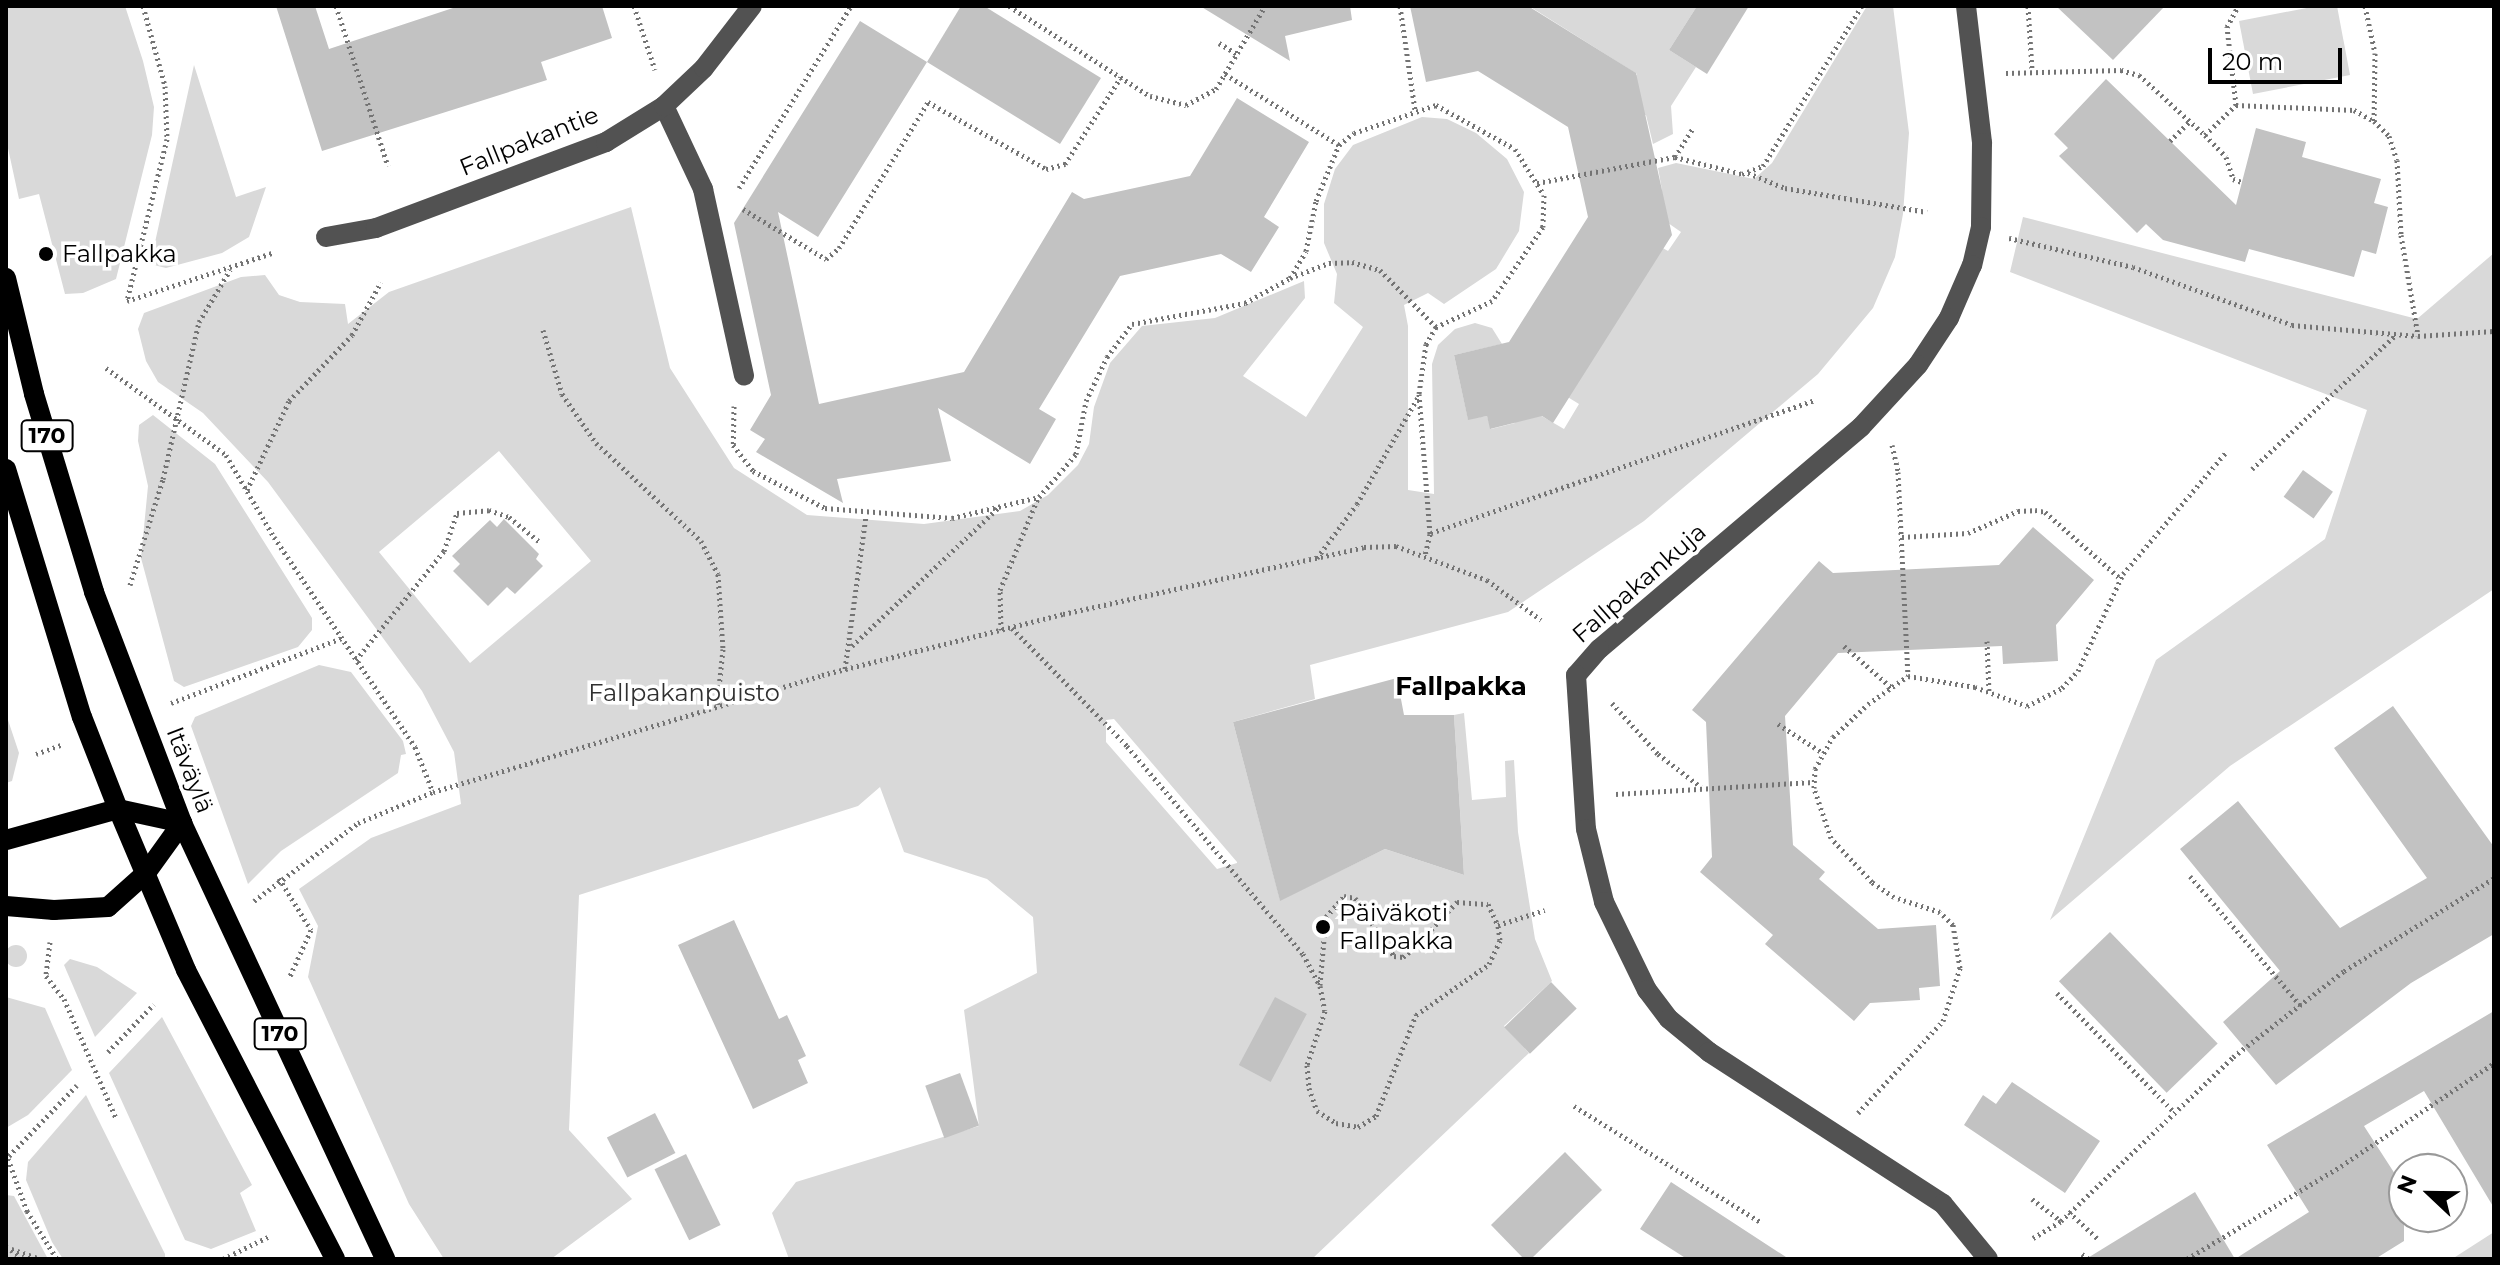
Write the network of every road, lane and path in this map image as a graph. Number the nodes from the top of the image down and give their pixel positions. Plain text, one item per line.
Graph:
1 (143, 6) edge
2 (336, 6) edge
3 (634, 6) edge
4 (752, 6) edge
5 (851, 6) edge
6 (1009, 6) edge
7 (1265, 6) edge
8 (1400, 6) edge
9 (1862, 6) edge
10 (1966, 6) edge
11 (2028, 6) edge
12 (2236, 6) edge
13 (2365, 6) edge
14 (1219, 43) dead end
15 (648, 47) dead end
16 (1237, 54) junction
17 (2032, 69) junction
18 (1225, 74) junction
19 (1995, 74) dead end
20 (1121, 77) junction
21 (2236, 105) junction
22 (664, 106) junction
23 (1415, 110) junction
24 (2190, 121) junction
25 (2374, 121) junction
26 (1693, 128) dead end
27 (2205, 135) junction
28 (2170, 141) dead end
29 (1339, 145) junction
30 (1675, 157) junction
31 (388, 166) dead end
32 (1747, 172) junction
33 (2242, 182) dead end
34 (1537, 183) junction
35 (1927, 212) dead end
36 (326, 237) dead end
37 (2005, 237) dead end
38 (272, 253) dead end
39 (230, 269) junction
40 (6, 278) edge
41 (1290, 278) junction
42 (381, 282) dead end
43 (1436, 327) junction
44 (543, 330) dead end
45 (2494, 331) edge
46 (2397, 334) junction
47 (2418, 336) junction
48 (106, 368) dead end
49 (744, 376) joint
50 (1419, 394) junction
51 (1815, 400) dead end
52 (177, 421) junction
53 (1892, 445) dead end
54 (2227, 451) dead end
55 (6, 469) edge
56 (2252, 469) dead end
57 (247, 490) junction
58 (1039, 497) junction
59 (1001, 506) junction
60 (866, 515) junction
61 (1430, 534) junction
62 (1902, 537) junction
63 (541, 543) dead end
64 (1425, 555) junction
65 (1316, 558) junction
66 (2121, 579) junction
67 (130, 585) dead end
68 (1541, 620) dead end
69 (1011, 627) junction
70 (1001, 630) junction
71 (342, 638) junction
72 (1987, 641) dead end
73 (852, 646) junction
74 (1844, 646) dead end
75 (356, 660) junction
76 (844, 670) junction
77 (1908, 676) junction
78 (1892, 688) junction
79 (1989, 694) junction
80 (1612, 703) dead end
81 (166, 705) dead end
82 (717, 707) junction
83 (1778, 724) dead end
84 (1823, 753) junction
85 (1814, 782) junction
86 (1703, 788) junction
87 (433, 792) junction
88 (1615, 794) dead end
89 (118, 809) junction
90 (182, 823) junction
91 (6, 840) edge
92 (146, 873) junction
93 (2190, 876) dead end
94 (279, 878) junction
95 (2494, 878) edge
96 (254, 901) dead end
97 (6, 906) edge
98 (1545, 910) dead end
99 (1498, 925) junction
100 (296, 963) dead end
101 (46, 976) dead end
102 (1320, 986) junction
103 (2057, 993) dead end
104 (154, 1004) dead end
105 (2300, 1005) junction
106 (108, 1052) dead end
107 (2494, 1063) edge
108 (77, 1085) dead end
109 (1574, 1106) dead end
110 (2174, 1112) junction
111 (1855, 1117) dead end
112 (116, 1118) dead end
113 (8, 1155) edge
114 (2032, 1199) dead end
115 (2069, 1212) junction
116 (2061, 1221) junction
117 (1760, 1222) dead end
118 (270, 1236) dead end
119 (2033, 1238) dead end
120 (2098, 1239) dead end
121 (6, 1247) edge
122 (2082, 1254) dead end
123 (23, 1259) edge
124 (41, 1259) edge
125 (57, 1259) edge
126 (223, 1259) edge
127 (335, 1259) edge
128 (385, 1259) edge
129 (1988, 1259) edge
130 (2089, 1259) edge
131 (2187, 1259) edge

1 - 39 path
2 - 31 path
3 - 15 path
4 - 22 street, Fallpakantie
5 - 20 path
6 - 20 path
7 - 16 path
8 - 23 path
9 - 32 path
10 - 129 street, Fallpakankuja
11 - 17 path
12 - 21 path
13 - 25 path
14 - 16 path
16 - 18 path
17 - 19 path
17 - 24 path
18 - 20 path
18 - 29 path
21 - 25 path
21 - 27 path
22 - 36 street, Fallpakantie
22 - 49 street
23 - 29 path
23 - 34 path
24 - 27 path
24 - 28 path
25 - 47 path
26 - 30 path
27 - 33 path
29 - 41 path
30 - 32 path
30 - 34 path
32 - 35 path
34 - 43 path
37 - 46 path
38 - 39 path
39 - 52 path
40 - 90 main road, Itäväylä / 170
41 - 43 path
41 - 58 path
42 - 57 path
43 - 50 path
44 - 82 path
45 - 47 path
46 - 47 path
46 - 56 path
48 - 52 path
49 - 60 path
50 - 61 path
50 - 65 path
51 - 61 path
52 - 57 path
52 - 67 path
53 - 62 path
54 - 66 path
55 - 89 main road, 170
57 - 71 path
58 - 59 path
58 - 70 path
59 - 60 path
59 - 73 path
60 - 73 path
61 - 64 path
62 - 66 path
62 - 77 path
63 - 75 path
64 - 65 path
64 - 68 path
65 - 69 path
66 - 79 path
69 - 70 path
69 - 102 path
70 - 76 path
71 - 75 path
71 - 81 path
72 - 79 path
73 - 76 path
74 - 78 path
75 - 87 path
76 - 82 path
77 - 78 path
77 - 79 path
78 - 84 path
80 - 86 path
82 - 87 path
83 - 84 path
84 - 85 path
85 - 86 path
85 - 111 path
86 - 88 path
87 - 94 path
89 - 90 main road
89 - 91 main road
89 - 92 main road, 170
90 - 92 main road
90 - 128 main road, Itäväylä / 170
92 - 97 main road
92 - 127 main road, 170
93 - 105 path
94 - 96 path
94 - 100 path
95 - 105 path
98 - 99 path
99 - 102 path
99 - 102 path
101 - 112 path
103 - 110 path
104 - 106 path
105 - 110 path
107 - 131 path
108 - 113 path
109 - 117 path
110 - 115 path
113 - 125 path
114 - 116 path
115 - 116 path
115 - 120 path
116 - 119 path
118 - 126 path
121 - 123 path
121 - 124 path
122 - 130 path

